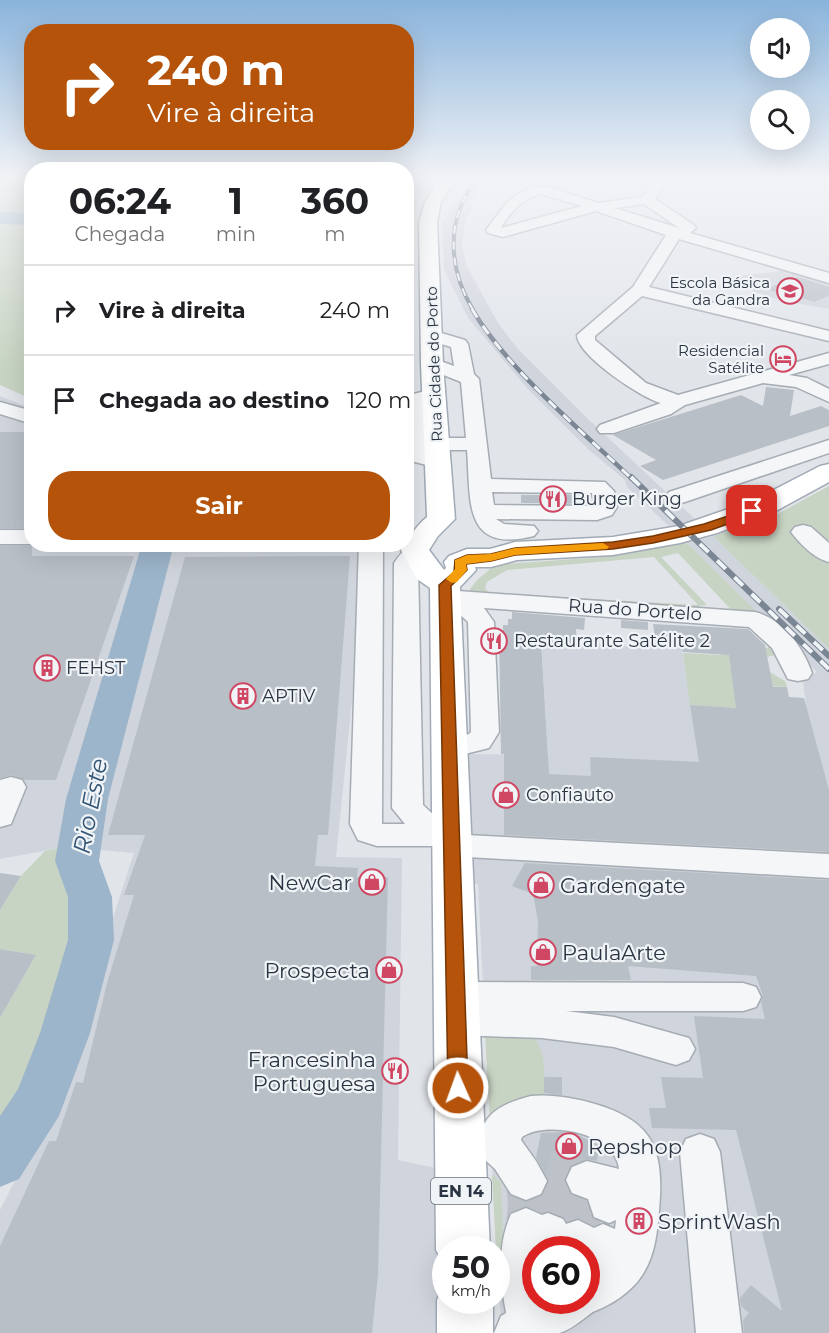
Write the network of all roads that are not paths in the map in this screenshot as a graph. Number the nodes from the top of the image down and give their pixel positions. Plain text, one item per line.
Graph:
1 (429, 241) edge
2 (669, 241) edge
3 (719, 241) edge
4 (829, 278) edge
5 (639, 290) junction
6 (431, 335) junction
7 (829, 336) edge
8 (829, 358) edge
9 (432, 364) junction
10 (797, 375) junction
11 (465, 377) junction
12 (828, 395) edge
13 (678, 401) junction
14 (0, 408) edge
15 (24, 416) edge
16 (607, 429) dead end
17 (477, 444) junction
18 (829, 446) edge
19 (437, 453) junction
20 (829, 472) edge
21 (481, 485) junction
22 (677, 496) dead end
23 (483, 513) junction
24 (803, 532) dead end
25 (0, 537) edge
26 (24, 537) edge
27 (520, 541) junction
28 (415, 549) edge
29 (371, 552) edge
30 (413, 552) edge
31 (829, 555) edge
32 (454, 558) junction
33 (798, 673) dead end
34 (12, 788) dead end
35 (0, 816) edge
36 (450, 840) junction
37 (829, 866) edge
38 (743, 997) dead end
39 (456, 1008) junction
40 (676, 1049) dead end
41 (700, 1152) dead end
42 (510, 1159) junction
43 (470, 1236) edge
44 (600, 1282) edge
45 (465, 1314) edge
46 (465, 1333) edge
47 (718, 1333) edge

1 - 6 main road, Rua Cidade do Porto / EN 14
2 - 5 street
3 - 4 street
5 - 7 street
5 - 13 street
6 - 9 main road, Rua Cidade do Porto / EN 14
6 - 11 street
8 - 10 street
9 - 11 street
9 - 19 main road, Rua Cidade do Porto / EN 14
10 - 12 street
10 - 13 street
11 - 17 street
13 - 16 street
14 - 15 street
17 - 19 street
17 - 21 street
18 - 22 street
19 - 32 main road, Rua Cidade do Porto / EN 14
20 - 27 main road
21 - 23 street
21 - 23 street
23 - 27 street
24 - 31 street
25 - 26 street
27 - 32 main road
28 - 32 main road
28 - 32 main road
29 - 36 street
30 - 36 street
32 - 33 street, Rua do Portelo
32 - 36 main road, Rua Cidade do Porto / EN 14
34 - 35 street
36 - 37 street
36 - 39 main road, Rua Cidade do Porto / EN 14
38 - 39 street
39 - 40 street
39 - 42 main road, Rua Cidade do Porto / EN 14
41 - 47 street
42 - 43 main road, Rua Cidade do Porto / EN 14
42 - 44 street
45 - 46 main road

